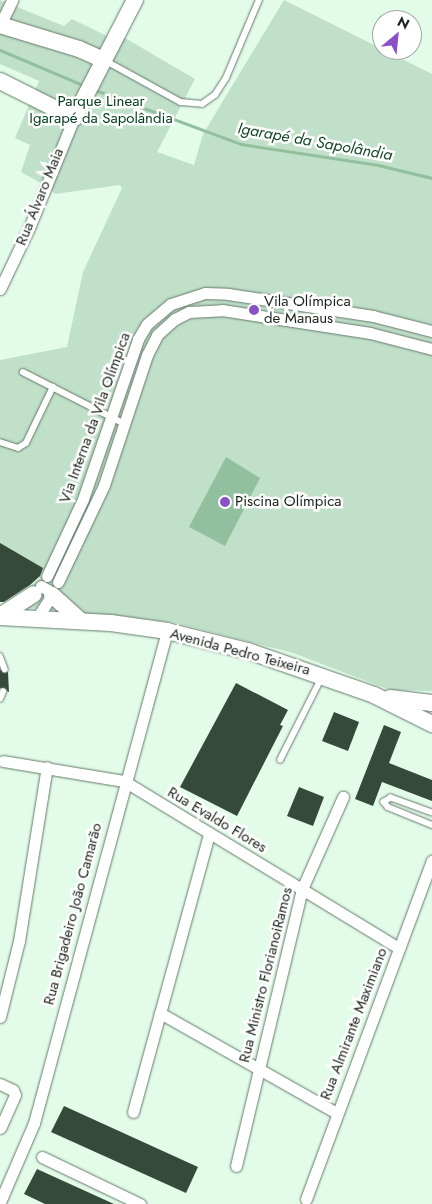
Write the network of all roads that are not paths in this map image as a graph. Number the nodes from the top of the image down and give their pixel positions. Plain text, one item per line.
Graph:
1 (12, 0) edge
2 (135, 0) edge
3 (258, 0) edge
4 (0, 25) edge
5 (100, 65) junction
6 (0, 81) edge
7 (77, 111) junction
8 (0, 289) edge
9 (261, 299) junction
10 (316, 307) junction
11 (259, 315) junction
12 (313, 324) junction
13 (432, 331) edge
14 (432, 349) edge
15 (23, 372) dead end
16 (53, 387) junction
17 (109, 416) junction
18 (125, 424) junction
19 (0, 442) edge
20 (83, 499) junction
21 (96, 502) junction
22 (47, 588) junction
23 (0, 616) edge
24 (37, 618) junction
25 (80, 620) junction
26 (167, 631) junction
27 (0, 656) edge
28 (5, 669) dead end
29 (323, 675) junction
30 (3, 692) dead end
31 (374, 695) junction
32 (0, 699) edge
33 (432, 703) edge
34 (432, 724) edge
35 (280, 760) dead end
36 (3, 761) dead end
37 (47, 767) junction
38 (124, 781) junction
39 (342, 797) dead end
40 (432, 813) edge
41 (432, 825) edge
42 (209, 834) junction
43 (432, 861) edge
44 (302, 889) junction
45 (399, 948) junction
46 (160, 1013) junction
47 (0, 1017) edge
48 (258, 1068) junction
49 (0, 1084) edge
50 (133, 1112) dead end
51 (336, 1113) junction
52 (0, 1128) edge
53 (42, 1157) dead end
54 (236, 1166) dead end
55 (306, 1199) dead end
56 (0, 1202) edge
57 (140, 1204) edge

1 - 4 street
2 - 5 street, Rua Álvaro Maia
3 - 5 lane
4 - 5 street
5 - 7 street, Rua Álvaro Maia
6 - 7 street
7 - 8 street, Rua Álvaro Maia
9 - 10 street, Via Interna da Vila Olímpica
9 - 11 street
9 - 17 street, Via Interna da Vila Olímpica
10 - 12 street
10 - 13 street, Via Interna da Vila Olímpica
11 - 12 street, Via Interna da Vila Olímpica
11 - 18 street, Via Interna da Vila Olímpica
12 - 14 street, Via Interna da Vila Olímpica
15 - 16 lane
16 - 17 lane
16 - 19 lane
17 - 18 lane
17 - 20 street, Via Interna da Vila Olímpica
18 - 21 street, Via Interna da Vila Olímpica
20 - 21 street
20 - 22 street, Via Interna da Vila Olímpica
21 - 22 street, Via Interna da Vila Olímpica
22 - 23 street
22 - 24 street
22 - 24 street
22 - 25 street
23 - 24 street, Avenida Pedro Teixeira
24 - 25 street, Avenida Pedro Teixeira
25 - 26 street, Avenida Pedro Teixeira
26 - 29 street, Avenida Pedro Teixeira
26 - 38 street, Rua Brigadeiro João Camarão
27 - 28 lane
29 - 31 street, Avenida Pedro Teixeira
29 - 35 lane
30 - 32 lane
31 - 33 street
31 - 34 street, Avenida Pedro Teixeira
36 - 37 street, Rua Evaldo Flores
37 - 38 street, Rua Evaldo Flores
37 - 47 street
38 - 42 street, Rua Evaldo Flores
38 - 56 street, Rua Brigadeiro João Camarão
39 - 44 street, Rua Ministro FlorianoiRamos
40 - 41 lane
42 - 44 street, Rua Evaldo Flores
42 - 46 street
43 - 45 street, Rua Almirante Maximiano
44 - 45 street, Rua Evaldo Flores
44 - 48 street, Rua Ministro FlorianoiRamos
45 - 51 street, Rua Almirante Maximiano
46 - 48 street
46 - 50 street
48 - 51 street
48 - 54 street, Rua Ministro FlorianoiRamos
49 - 52 street
51 - 55 street, Rua Almirante Maximiano
53 - 57 street

